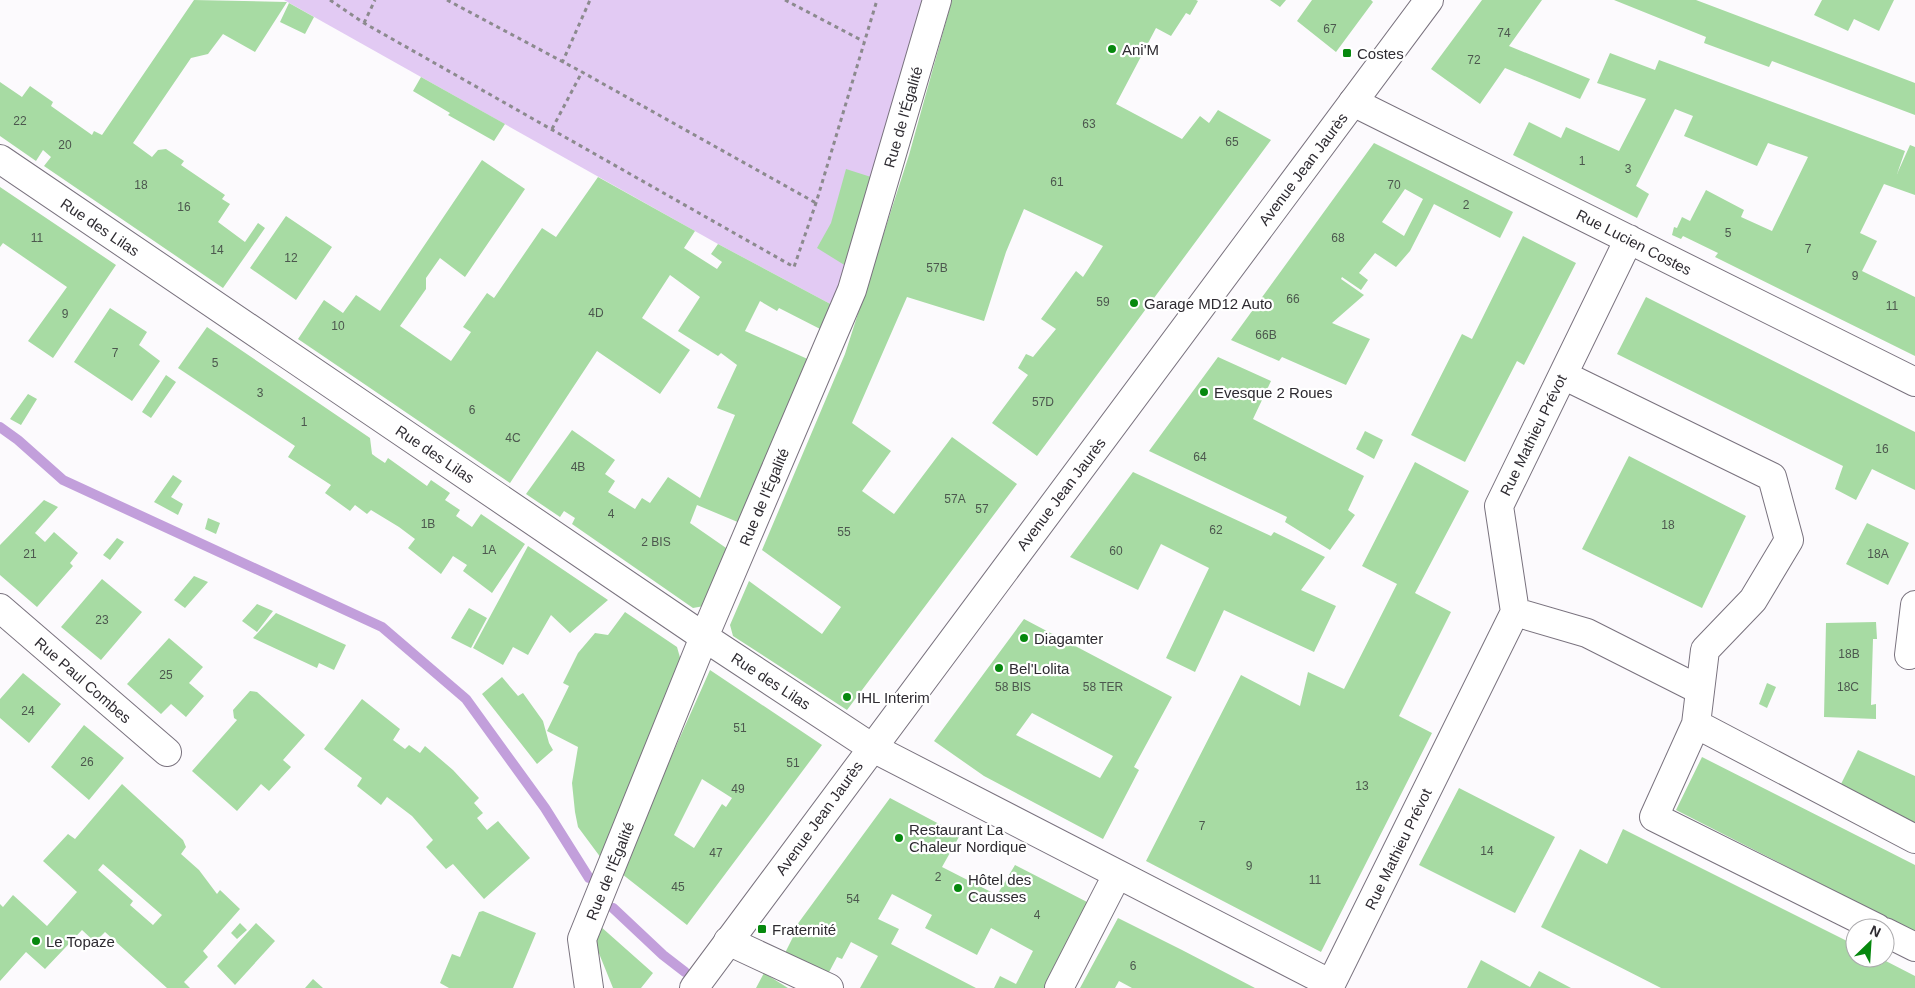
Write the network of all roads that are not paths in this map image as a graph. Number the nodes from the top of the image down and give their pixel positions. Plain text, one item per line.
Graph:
1 (937, 0) edge
2 (1429, 0) edge
3 (1353, 102) junction
4 (0, 159) edge
5 (1629, 239) junction
6 (1563, 374) junction
7 (1915, 382) edge
8 (1915, 605) edge
9 (0, 608) edge
10 (1515, 612) junction
11 (704, 637) junction
12 (1909, 655) dead end
13 (1700, 690) junction
14 (1696, 724) junction
15 (871, 747) junction
16 (167, 752) dead end
17 (1915, 839) edge
18 (1117, 875) junction
19 (1857, 918) edge
20 (1895, 937) edge
21 (728, 941) junction
22 (1915, 947) edge
23 (589, 988) edge
24 (694, 988) edge
25 (829, 988) edge
26 (1059, 988) edge

1 - 11 street, Rue de l'Égalité
2 - 3 street, Avenue Jean Jaurès
3 - 5 street, Rue Lucien Costes
3 - 15 street, Avenue Jean Jaurès
4 - 11 street, Rue des Lilas
5 - 6 street, Rue Mathieu Prévot
5 - 7 street, Rue Lucien Costes
6 - 10 street, Rue Mathieu Prévot
6 - 13 street
8 - 12 street
9 - 16 street, Rue Paul Combes
10 - 13 street
10 - 18 street, Rue Mathieu Prévot
11 - 15 street, Rue des Lilas
11 - 23 street, Rue de l'Égalité
13 - 14 street
14 - 17 street
14 - 19 street
15 - 18 street, Rue Mathieu Prévot
15 - 21 street, Avenue Jean Jaurès
18 - 26 street
20 - 22 street
21 - 24 street, Avenue Jean Jaurès
21 - 25 street

